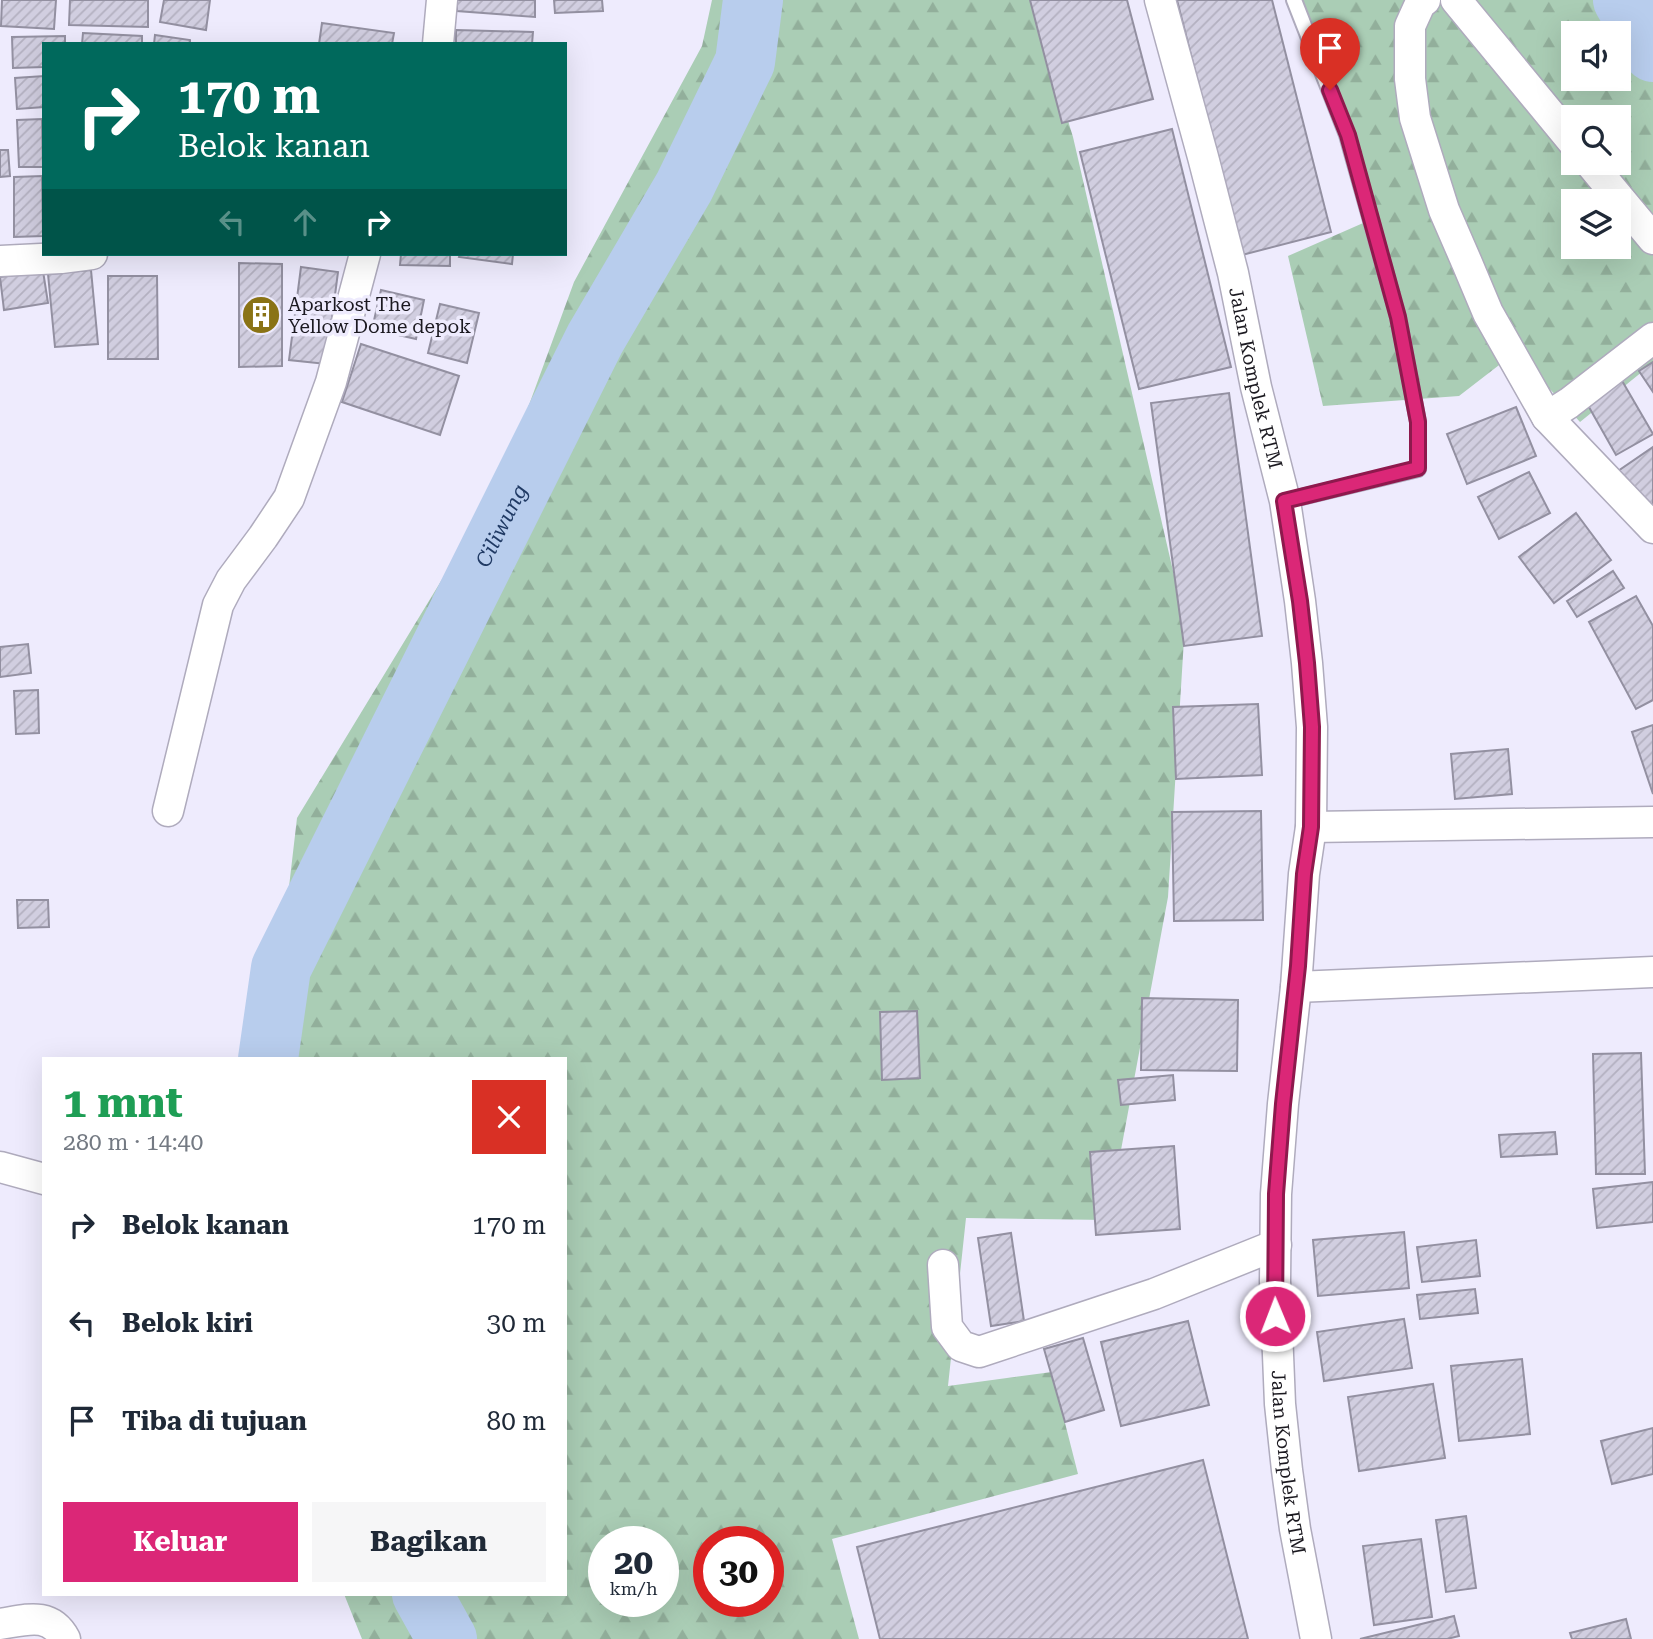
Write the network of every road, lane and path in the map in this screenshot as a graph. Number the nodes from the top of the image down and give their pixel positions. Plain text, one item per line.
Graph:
1 (442, 0) edge
2 (1160, 0) edge
3 (1294, 0) edge
4 (1425, 0) edge
5 (1456, 0) edge
6 (438, 42) edge
7 (1561, 127) edge
8 (1600, 175) edge
9 (1653, 239) edge
10 (76, 256) edge
11 (376, 260) edge
12 (0, 261) edge
13 (1653, 338) edge
14 (1547, 417) junction
15 (1284, 501) junction
16 (1653, 528) edge
17 (167, 811) dead end
18 (1653, 822) edge
19 (1311, 827) junction
20 (1653, 972) edge
21 (1296, 987) junction
22 (0, 1167) edge
23 (42, 1178) edge
24 (1276, 1245) junction
25 (943, 1265) dead end
26 (0, 1624) edge
27 (65, 1639) edge
28 (1316, 1639) edge

1 - 6 street
2 - 15 street, Jalan Komplek RTM
3 - 15 lane
4 - 14 street
5 - 7 street
8 - 9 street
10 - 12 street
11 - 17 street
13 - 14 street
14 - 16 street
15 - 19 street, Jalan Komplek RTM
18 - 19 street
19 - 21 street, Jalan Komplek RTM
20 - 21 street
21 - 24 street, Jalan Komplek RTM
22 - 23 street
24 - 25 street
24 - 28 street, Jalan Komplek RTM
26 - 27 street

